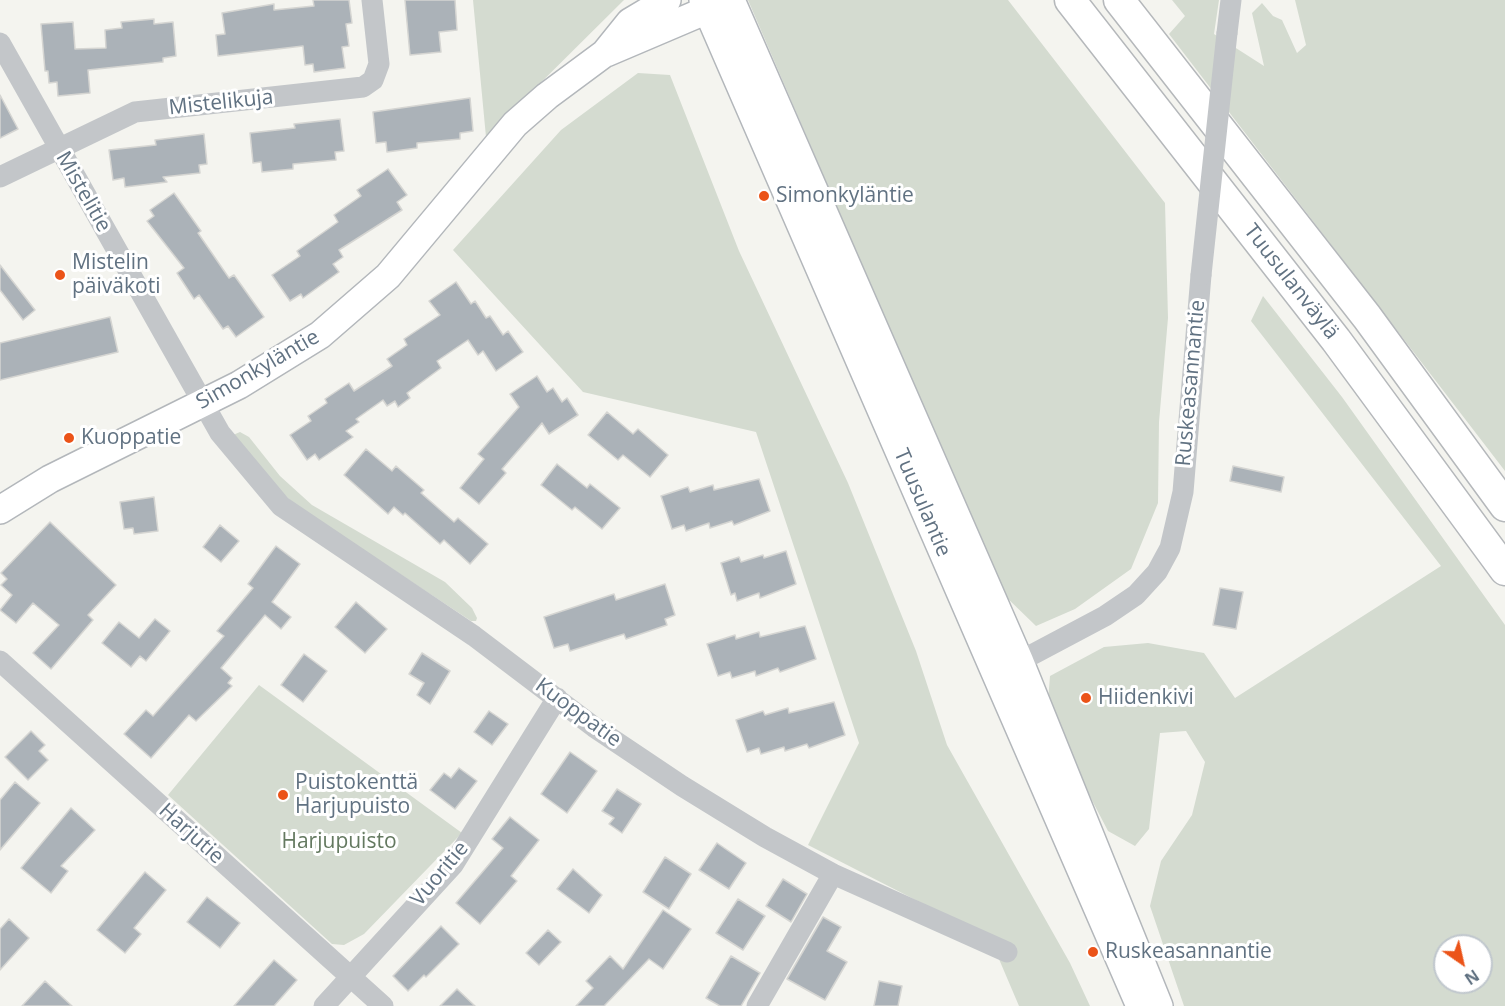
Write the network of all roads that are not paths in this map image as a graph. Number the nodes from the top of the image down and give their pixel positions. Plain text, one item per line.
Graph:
1 (372, 0) edge
2 (667, 0) edge
3 (1070, 0) edge
4 (1119, 0) edge
5 (1231, 0) edge
6 (714, 2) edge
7 (0, 43) edge
8 (605, 53) junction
9 (58, 148) junction
10 (0, 177) edge
11 (203, 403) junction
12 (1505, 506) edge
13 (0, 510) edge
14 (1505, 570) edge
15 (0, 661) edge
16 (1008, 668) junction
17 (557, 698) junction
18 (833, 874) junction
19 (1007, 952) dead end
20 (350, 976) junction
21 (324, 1006) edge
22 (383, 1006) edge
23 (757, 1006) edge
24 (1140, 1006) edge
25 (1159, 1006) edge

1 - 9 street, Mistelikuja
2 - 8 main road, Simonkyläntie
3 - 14 highway, Tuusulanväylä
4 - 12 highway, Tuusulanväylä
5 - 16 street, Ruskeasannantie, bridge
6 - 8 main road, Simonkyläntie
6 - 16 main road, Tuusulantie
7 - 9 street, Mistelitie
8 - 11 main road, Simonkyläntie
9 - 10 street, Mistelikuja
9 - 11 street, Mistelitie
11 - 13 main road, Simonkyläntie
11 - 17 street, Kuoppatie
15 - 20 street, Harjutie
16 - 24 main road, Tuusulantie
16 - 25 main road, Tuusulantie
17 - 18 street, Kuoppatie
17 - 20 street, Vuoritie
18 - 19 street, Kuoppatie
18 - 23 street
20 - 21 street, Vuoritie
20 - 22 street, Harjutie

